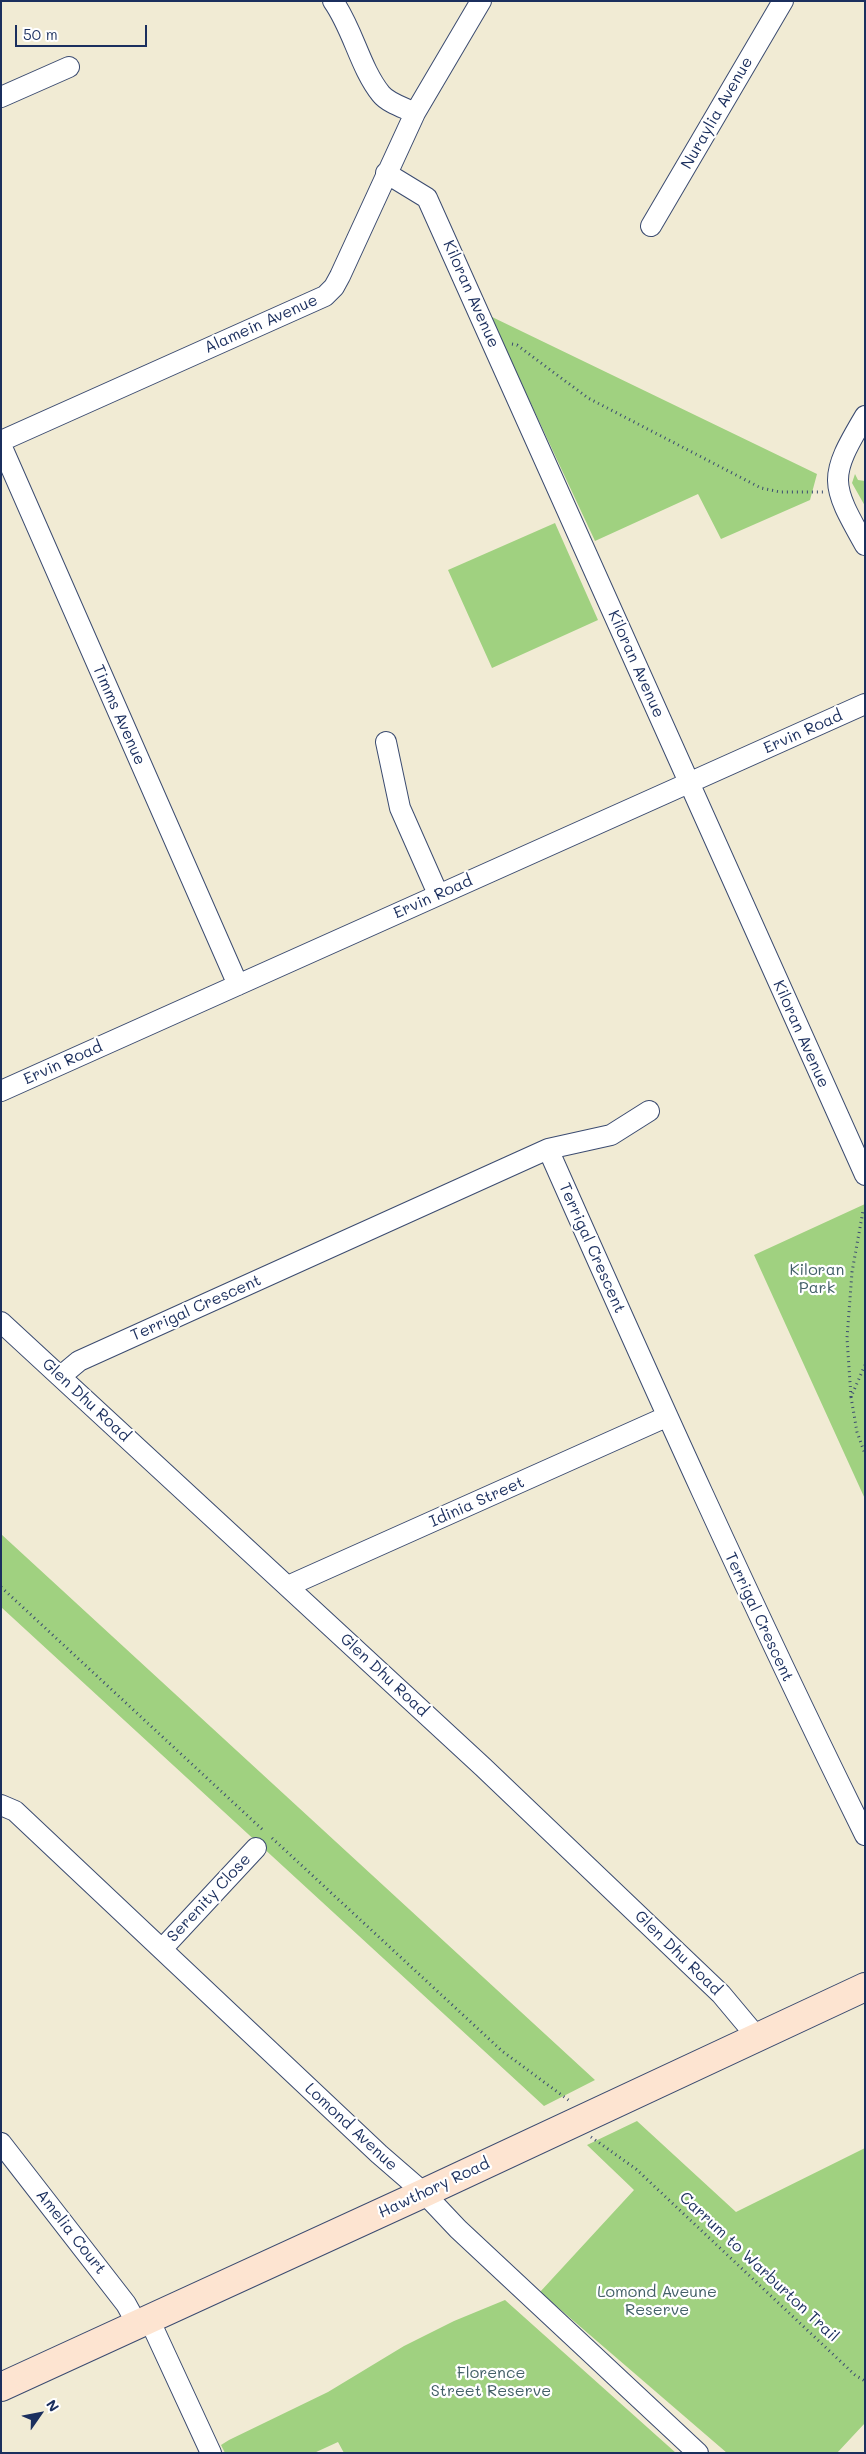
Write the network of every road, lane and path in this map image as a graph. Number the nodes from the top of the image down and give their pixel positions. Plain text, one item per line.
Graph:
1 (333, 1) edge
2 (481, 1) edge
3 (783, 1) edge
4 (69, 67) dead end
5 (1, 97) edge
6 (415, 113) junction
7 (386, 173) junction
8 (651, 226) dead end
9 (494, 346) junction
10 (865, 416) edge
11 (1, 441) edge
12 (1, 445) edge
13 (838, 492) junction
14 (865, 545) edge
15 (865, 704) edge
16 (386, 742) dead end
17 (688, 783) junction
18 (438, 894) junction
19 (238, 985) junction
20 (1, 1091) edge
21 (649, 1111) dead end
22 (548, 1149) junction
23 (865, 1175) edge
24 (865, 1210) edge
25 (1, 1322) edge
26 (865, 1365) edge
27 (61, 1376) junction
28 (851, 1397) junction
29 (666, 1417) junction
30 (865, 1454) edge
31 (288, 1586) junction
32 (1, 1805) edge
33 (865, 1835) edge
34 (256, 1848) dead end
35 (162, 1949) junction
36 (865, 1986) edge
37 (757, 2037) junction
38 (1, 2143) edge
39 (636, 2169) dead end
40 (424, 2193) junction
41 (143, 2322) junction
42 (865, 2380) edge
43 (1, 2387) edge
44 (211, 2453) edge
45 (698, 2453) edge

1 - 6 street
2 - 6 street, Alamein Avenue
3 - 8 street, Nuraylia Avenue
4 - 5 street
6 - 7 street, Alamein Avenue
7 - 9 street, Kiloran Avenue
7 - 11 street, Alamein Avenue
9 - 13 path
9 - 17 street, Kiloran Avenue
10 - 13 street
12 - 19 street, Timms Avenue
13 - 14 street
15 - 17 street, Ervin Road
16 - 18 street
17 - 18 street, Ervin Road
17 - 23 street, Kiloran Avenue
18 - 19 street, Ervin Road
19 - 20 street, Ervin Road
21 - 22 street
22 - 27 street, Terrigal Crescent
22 - 29 street, Terrigal Crescent
24 - 28 path
25 - 27 street, Glen Dhu Road
26 - 28 path
27 - 31 street, Glen Dhu Road
28 - 30 path
29 - 31 street, Idinia Street
29 - 33 street, Terrigal Crescent
31 - 37 street, Glen Dhu Road
32 - 35 street, Lomond Avenue
34 - 35 street, Serenity Close
35 - 40 street, Lomond Avenue
36 - 37 main road, Hawthory Road
37 - 40 main road, Hawthory Road
38 - 41 street, Amelia Court
39 - 42 path, Carrum to Warburton Trail
40 - 41 main road, Hawthory Road
40 - 45 street, Lomond Avenue
41 - 43 main road, Hawthory Road
41 - 44 street, Amelia Court

